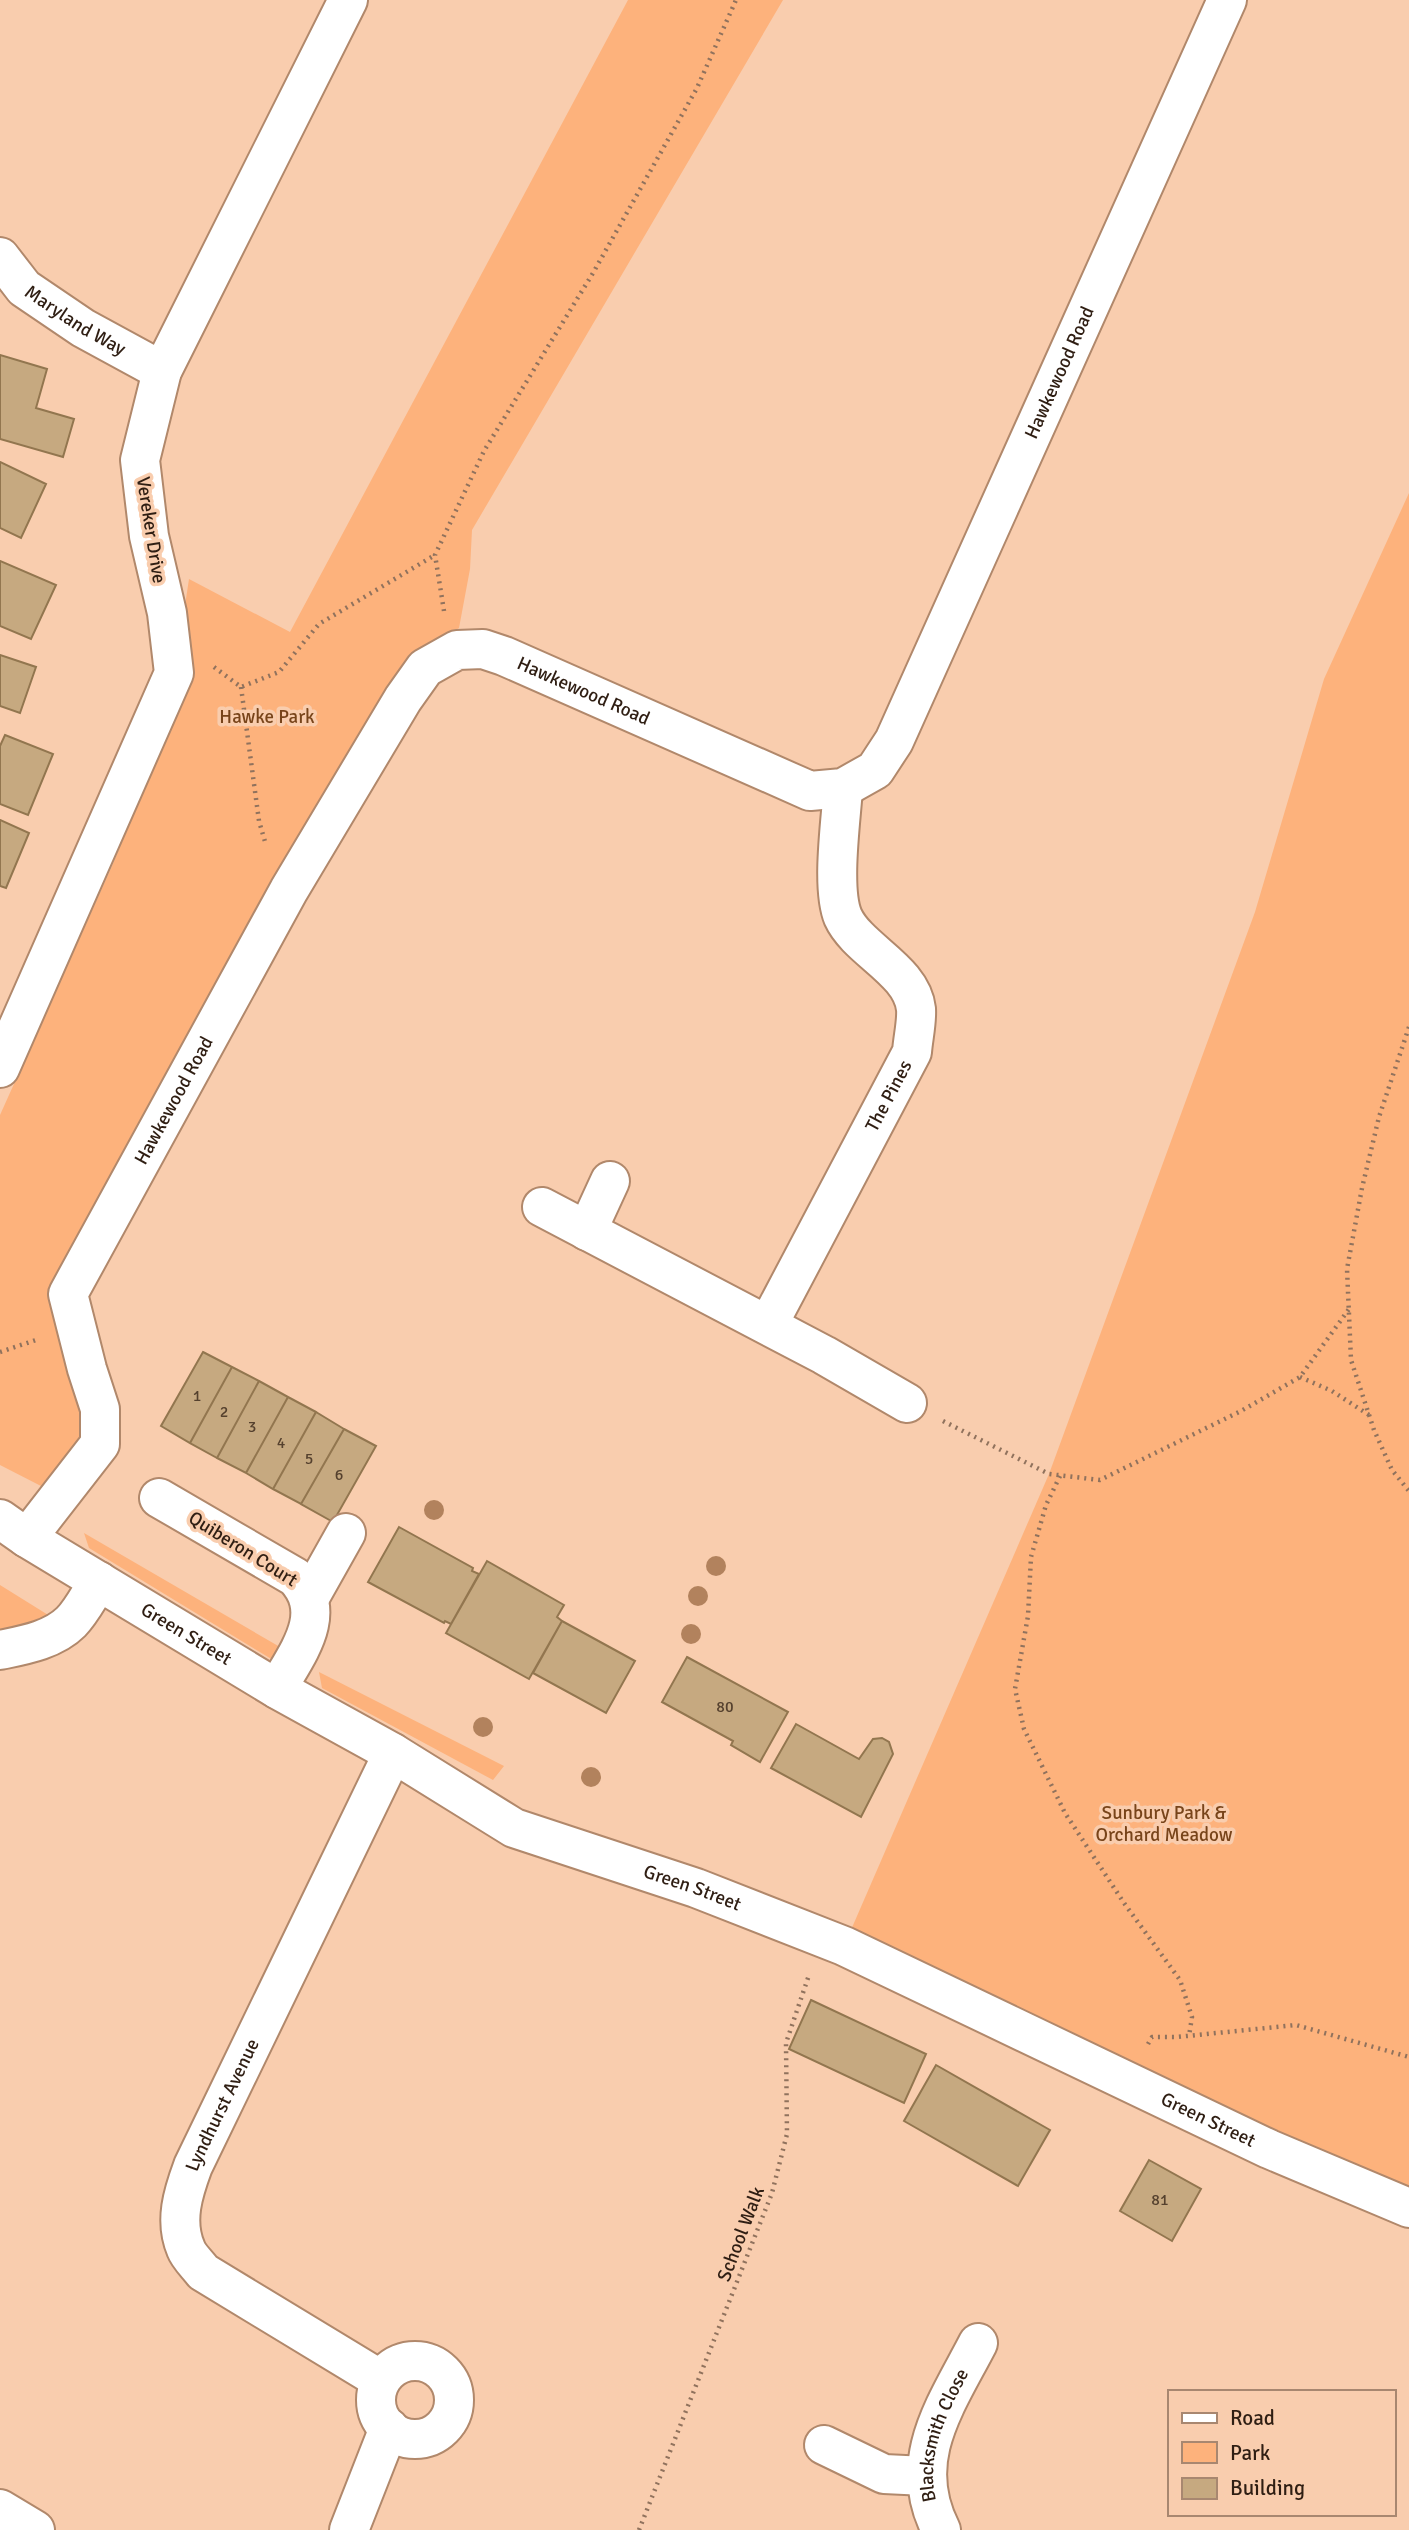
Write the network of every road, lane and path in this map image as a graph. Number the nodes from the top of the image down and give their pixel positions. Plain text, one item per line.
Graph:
1 (348, 0) edge
2 (736, 0) edge
3 (1227, 0) edge
4 (0, 257) edge
5 (162, 371) junction
6 (435, 555) junction
7 (172, 650) junction
8 (457, 650) junction
9 (241, 687) junction
10 (844, 788) junction
11 (289, 890) junction
12 (1409, 1027) edge
13 (0, 1068) edge
14 (610, 1181) dead end
15 (542, 1206) dead end
16 (587, 1231) junction
17 (1349, 1309) junction
18 (768, 1325) junction
19 (1300, 1377) junction
20 (907, 1403) joint
21 (1369, 1415) junction
22 (1059, 1476) junction
23 (1409, 1490) edge
24 (159, 1498) dead end
25 (13, 1528) edge
26 (346, 1533) dead end
27 (99, 1581) junction
28 (310, 1597) junction
29 (0, 1650) edge
30 (277, 1689) junction
31 (393, 1753) junction
32 (821, 1938) junction
33 (1189, 2036) junction
34 (1409, 2057) edge
35 (1127, 2081) junction
36 (1409, 2208) edge
37 (978, 2343) dead end
38 (381, 2380) junction
39 (389, 2428) junction
40 (824, 2445) dead end
41 (926, 2476) junction
42 (0, 2509) edge
43 (35, 2530) edge
44 (349, 2530) edge
45 (639, 2530) edge
46 (941, 2530) edge

1 - 5 street, Vereker Drive
2 - 6 path
3 - 10 street, Hawkewood Road
4 - 5 street, Maryland Way
5 - 7 street, Vereker Drive
6 - 8 path
6 - 9 path
7 - 9 path
7 - 13 street, Vereker Drive
8 - 10 street, Hawkewood Road
8 - 11 street, Hawkewood Road
9 - 11 path
10 - 18 street, The Pines
11 - 25 street, Hawkewood Road
12 - 17 path
14 - 16 street
15 - 16 street
16 - 18 street
17 - 19 path
17 - 21 path
18 - 20 street
19 - 21 path
19 - 22 path
20 - 22 path
21 - 23 path
22 - 33 path
24 - 28 street, Quiberon Court
25 - 27 street, Green Street
26 - 28 street
27 - 29 street
27 - 30 street, Green Street
28 - 30 street, Quiberon Court
30 - 31 street, Green Street
31 - 32 street, Green Street
31 - 38 street, Lyndhurst Avenue
32 - 35 street, Green Street
32 - 45 path, School Walk
33 - 34 path
33 - 35 path
35 - 36 street, Green Street
37 - 41 street, Blacksmith Close
38 - 39 street
38 - 39 street
39 - 44 street
40 - 41 street
41 - 46 street, Blacksmith Close
42 - 43 street

